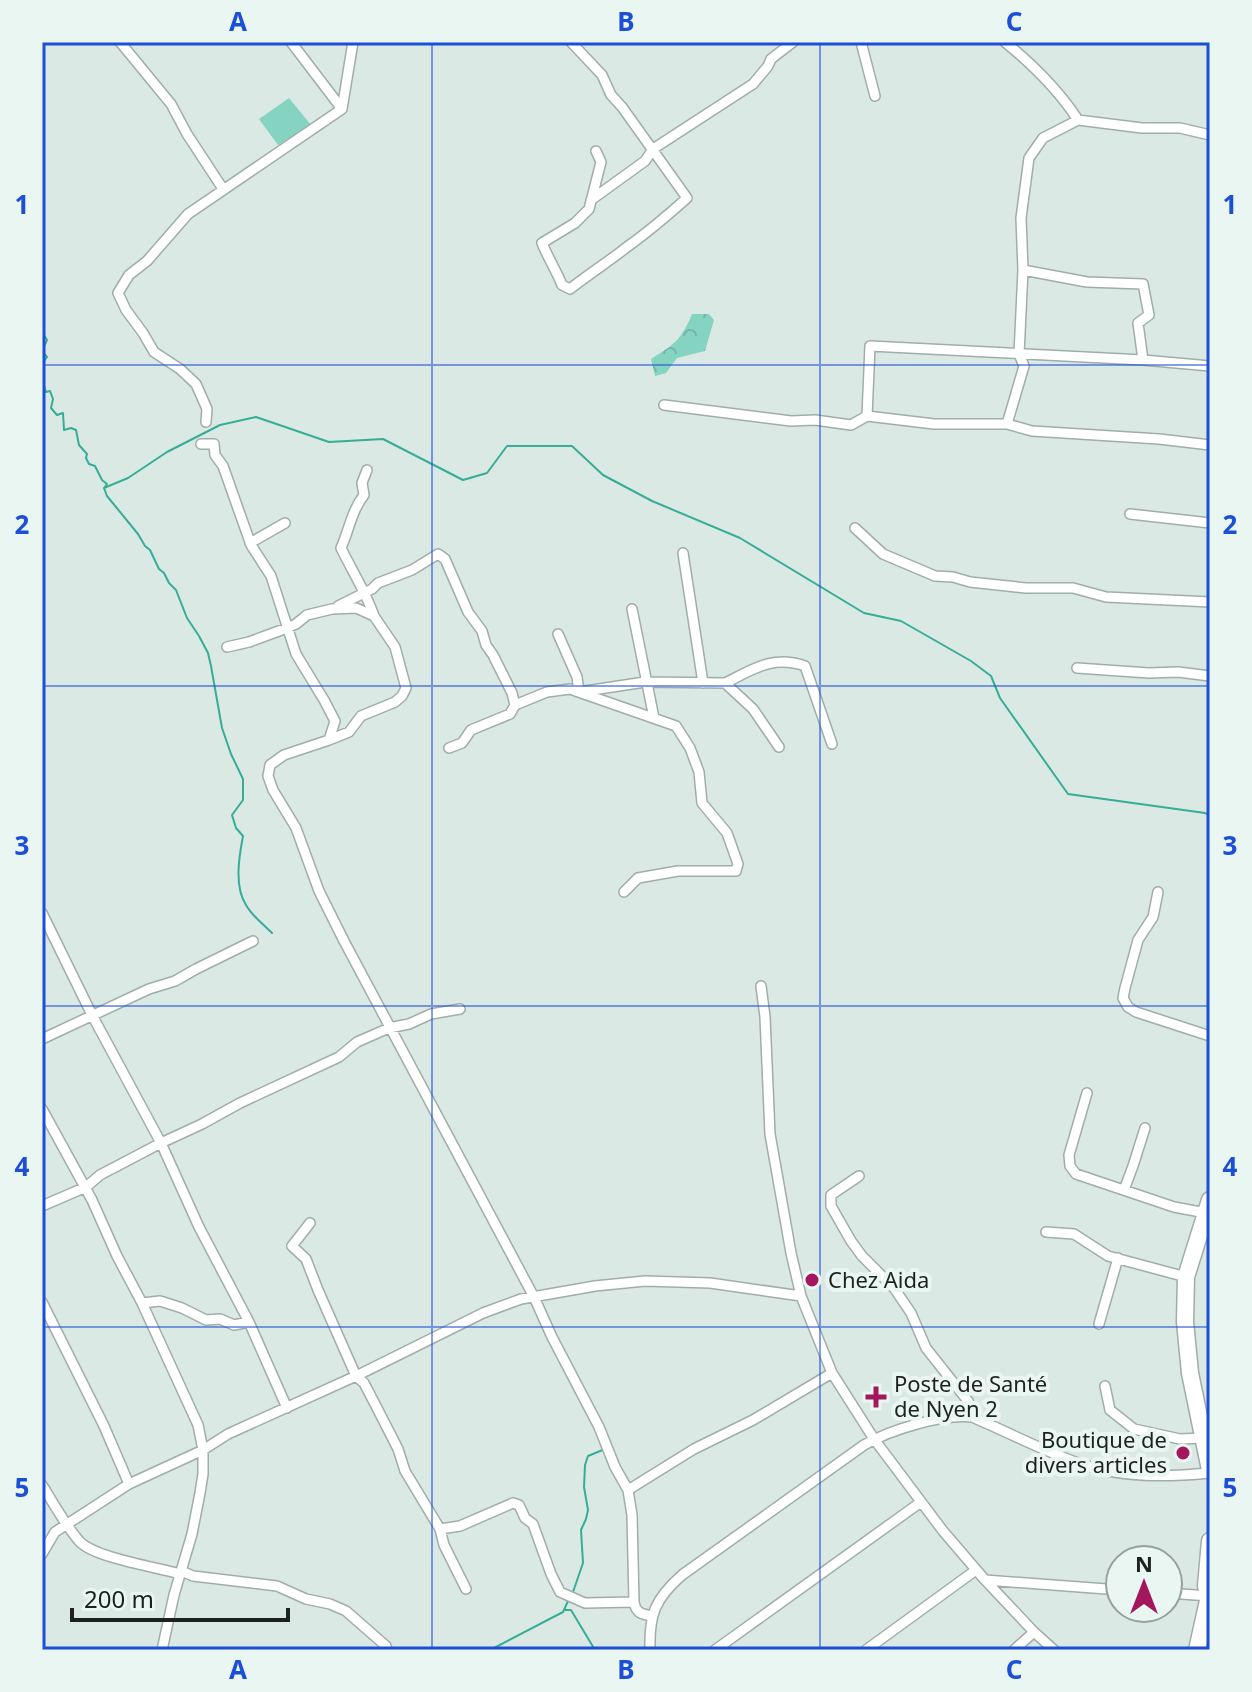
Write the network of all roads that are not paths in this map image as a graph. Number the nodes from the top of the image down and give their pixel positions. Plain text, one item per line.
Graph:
1 (120, 42) edge
2 (291, 42) edge
3 (353, 42) edge
4 (571, 42) edge
5 (793, 42) edge
6 (861, 42) edge
7 (1005, 42) edge
8 (875, 96) dead end
9 (342, 109) junction
10 (1078, 120) junction
11 (1210, 135) edge
12 (653, 149) junction
13 (596, 151) dead end
14 (223, 189) junction
15 (591, 200) junction
16 (1023, 270) junction
17 (1019, 354) junction
18 (1143, 360) junction
19 (1210, 366) edge
20 (664, 405) dead end
21 (867, 416) junction
22 (206, 422) dead end
23 (1007, 424) junction
24 (201, 444) dead end
25 (1210, 445) edge
26 (367, 470) dead end
27 (1130, 514) dead end
28 (285, 523) dead end
29 (1210, 523) edge
30 (855, 528) dead end
31 (250, 543) junction
32 (683, 553) dead end
33 (366, 593) junction
34 (1210, 602) edge
35 (332, 609) junction
36 (632, 609) dead end
37 (374, 616) junction
38 (287, 628) junction
39 (558, 634) dead end
40 (227, 647) dead end
41 (1077, 668) dead end
42 (1210, 676) edge
43 (645, 682) junction
44 (703, 683) junction
45 (725, 683) junction
46 (579, 692) junction
47 (515, 705) junction
48 (654, 718) junction
49 (329, 740) junction
50 (832, 744) dead end
51 (779, 747) dead end
52 (449, 748) dead end
53 (624, 892) dead end
54 (1158, 892) dead end
55 (42, 913) edge
56 (253, 941) dead end
57 (761, 986) dead end
58 (460, 1009) dead end
59 (92, 1015) junction
60 (389, 1028) junction
61 (1210, 1036) edge
62 (42, 1039) edge
63 (1087, 1093) dead end
64 (42, 1109) edge
65 (1145, 1128) dead end
66 (161, 1143) junction
67 (859, 1176) dead end
68 (86, 1187) junction
69 (1124, 1190) junction
70 (42, 1206) edge
71 (1208, 1207) edge
72 (310, 1223) dead end
73 (1046, 1232) dead end
74 (1118, 1258) junction
75 (1186, 1277) junction
76 (801, 1296) junction
77 (534, 1297) junction
78 (42, 1302) edge
79 (142, 1303) junction
80 (249, 1322) junction
81 (1099, 1324) dead end
82 (832, 1373) junction
83 (356, 1376) junction
84 (1105, 1386) dead end
85 (287, 1408) junction
86 (972, 1417) junction
87 (1204, 1438) junction
88 (874, 1439) junction
89 (203, 1450) junction
90 (1210, 1471) edge
91 (129, 1484) junction
92 (42, 1485) edge
93 (628, 1490) junction
94 (921, 1502) junction
95 (66, 1523) junction
96 (440, 1529) junction
97 (1210, 1541) edge
98 (42, 1554) edge
99 (976, 1570) junction
100 (180, 1572) junction
101 (985, 1580) junction
102 (466, 1589) dead end
103 (1104, 1589) edge
104 (1184, 1595) edge
105 (1207, 1597) edge
106 (634, 1602) junction
107 (652, 1616) junction
108 (1034, 1632) junction
109 (162, 1650) edge
110 (387, 1650) edge
111 (650, 1650) edge
112 (657, 1650) edge
113 (715, 1650) edge
114 (866, 1650) edge
115 (1014, 1650) edge
116 (1054, 1650) edge
117 (1190, 1650) edge
118 (1197, 1650) edge

1 - 14 street
2 - 9 street
3 - 9 street
4 - 12 street
5 - 12 street
6 - 8 street
7 - 10 street
9 - 14 street
10 - 11 street
10 - 16 street
12 - 15 street
12 - 15 street
13 - 15 street
14 - 22 street
16 - 17 street
16 - 18 street
17 - 18 street
17 - 21 street
17 - 23 street
18 - 19 street
20 - 21 street
21 - 23 street
23 - 25 street
24 - 31 street
26 - 33 street
27 - 29 street
28 - 31 street
30 - 34 street
31 - 38 street
32 - 44 street
33 - 35 street
33 - 37 street
33 - 47 street
35 - 37 street
35 - 38 street
36 - 43 street
37 - 49 street
38 - 40 street
38 - 49 street
39 - 46 street
41 - 42 street
43 - 44 street
43 - 46 street
43 - 48 street
44 - 45 street
45 - 50 street
45 - 51 street
46 - 47 street
46 - 48 street
47 - 52 street
48 - 53 street
49 - 60 street
54 - 61 street
55 - 59 street
56 - 59 street
57 - 76 street
58 - 60 street
59 - 62 street
59 - 66 street
60 - 66 street
60 - 77 street
63 - 69 street
64 - 68 street
65 - 69 street
66 - 68 street
66 - 80 street
67 - 86 street
68 - 70 street
68 - 79 street
69 - 71 street
71 - 75 highway
72 - 83 street
73 - 74 street
74 - 75 street
74 - 81 street
75 - 87 highway
76 - 77 street
76 - 82 street
77 - 83 street
77 - 93 street
78 - 91 street
79 - 80 street
79 - 89 street
80 - 85 street
82 - 88 street
82 - 93 street
83 - 85 street
83 - 96 street
84 - 87 street
85 - 89 street
86 - 88 street
86 - 90 street
87 - 90 highway
88 - 94 street
88 - 107 street
89 - 91 street
89 - 100 street
91 - 95 street
92 - 95 street
93 - 106 street
94 - 99 street
94 - 113 street
95 - 98 street
95 - 100 street
96 - 102 street
96 - 106 street
97 - 105 highway
99 - 101 street
99 - 114 street
100 - 109 street
100 - 110 street
101 - 103 street
101 - 108 street
104 - 105 street
105 - 117 highway
105 - 118 highway
106 - 107 street
107 - 111 street
108 - 115 street
108 - 116 street
111 - 112 street

